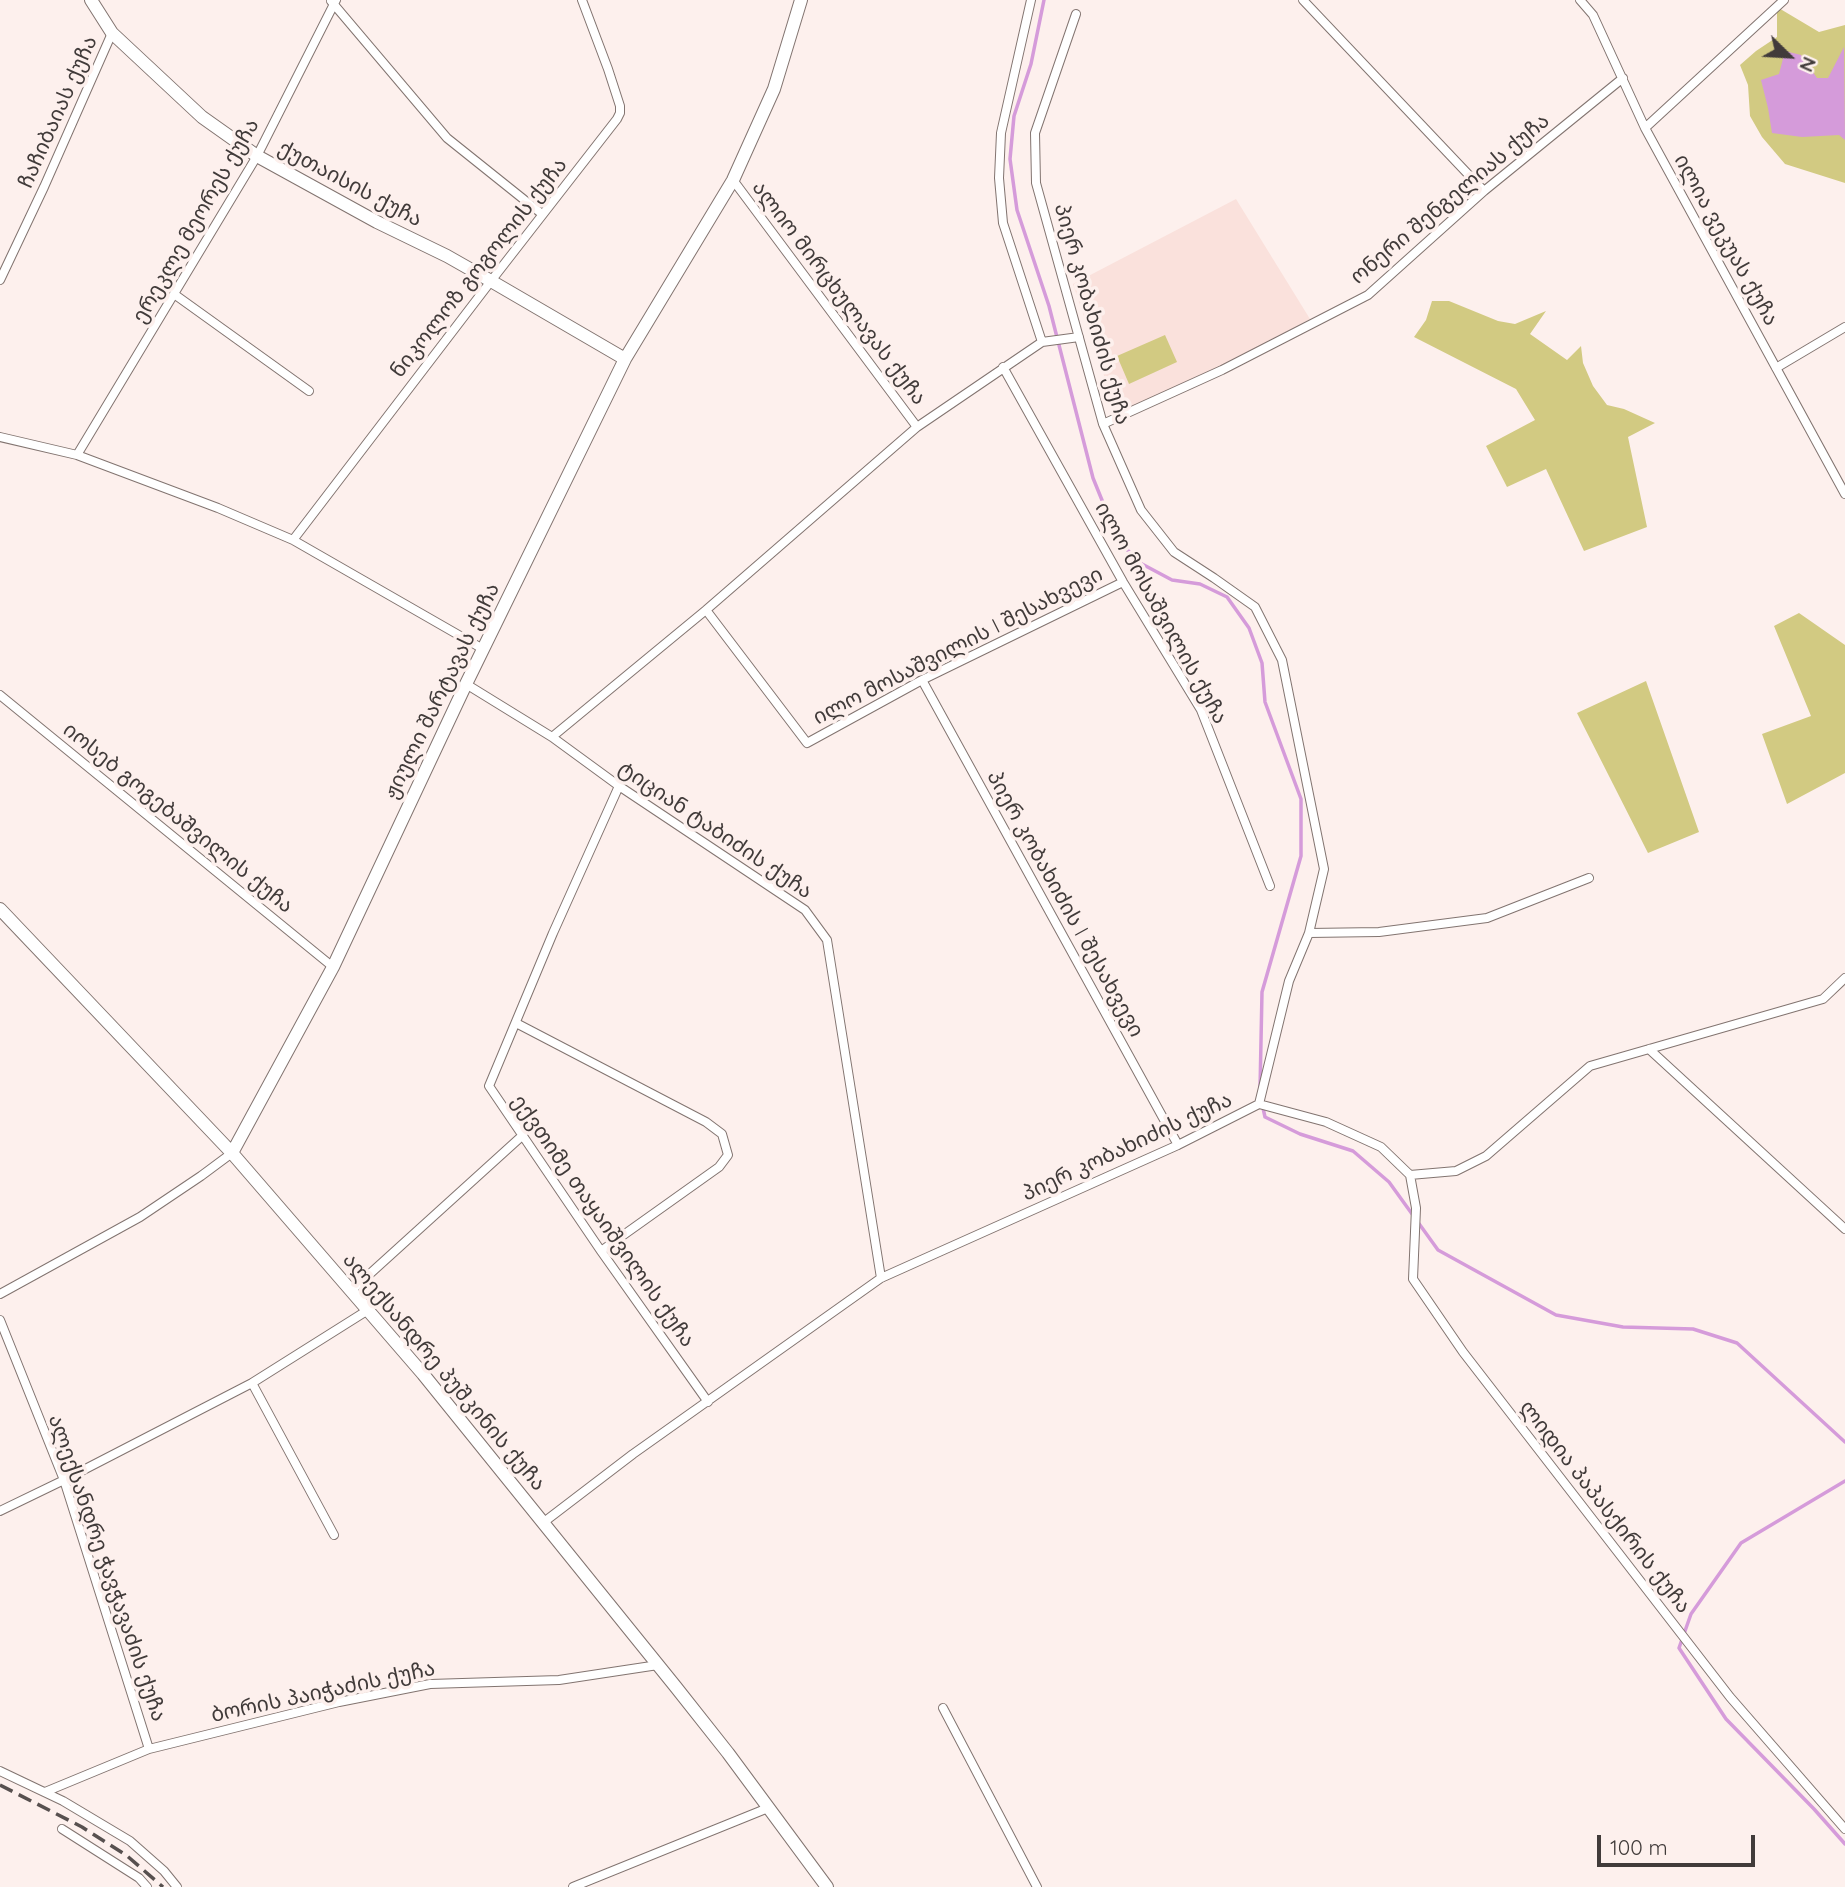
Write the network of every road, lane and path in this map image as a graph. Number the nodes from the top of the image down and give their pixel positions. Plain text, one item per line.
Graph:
1 (91, 0) edge
2 (582, 0) edge
3 (801, 0) edge
4 (1031, 0) edge
5 (1303, 0) edge
6 (1580, 0) edge
7 (1784, 0) edge
8 (333, 1) edge
9 (1076, 14) dead end
10 (112, 33) junction
11 (1623, 78) junction
12 (1645, 128) junction
13 (257, 156) junction
14 (733, 180) junction
15 (1484, 191) junction
16 (542, 214) junction
17 (0, 280) edge
18 (491, 281) junction
19 (174, 294) junction
20 (1845, 327) edge
21 (1079, 337) junction
22 (1044, 341) junction
23 (625, 359) junction
24 (1003, 367) junction
25 (1776, 368) junction
26 (309, 391) dead end
27 (1103, 424) junction
28 (917, 427) junction
29 (0, 437) edge
30 (77, 455) junction
31 (1845, 494) edge
32 (293, 540) junction
33 (1123, 582) junction
34 (706, 610) junction
35 (483, 649) junction
36 (922, 680) junction
37 (466, 684) junction
38 (0, 695) edge
39 (552, 737) junction
40 (620, 786) junction
41 (1589, 878) dead end
42 (1270, 886) dead end
43 (0, 909) edge
44 (1309, 933) junction
45 (333, 967) junction
46 (1845, 978) edge
47 (516, 1023) junction
48 (1649, 1049) junction
49 (1259, 1104) junction
50 (523, 1135) junction
51 (1178, 1145) junction
52 (232, 1153) junction
53 (1410, 1175) junction
54 (1845, 1229) edge
55 (601, 1251) junction
56 (881, 1278) junction
57 (352, 1290) junction
58 (0, 1294) edge
59 (368, 1310) junction
60 (0, 1320) edge
61 (252, 1383) junction
62 (708, 1402) junction
63 (64, 1480) junction
64 (0, 1511) edge
65 (544, 1522) junction
66 (334, 1535) dead end
67 (658, 1665) junction
68 (943, 1708) dead end
69 (149, 1749) junction
70 (0, 1771) edge
71 (45, 1792) junction
72 (768, 1808) junction
73 (62, 1829) dead end
74 (1845, 1829) edge
75 (825, 1886) edge
76 (147, 1887) edge
77 (177, 1887) edge
78 (573, 1887) edge
79 (1037, 1887) edge

1 - 10 street, ქუთაისის ქუჩა
2 - 16 street, ნიკოლოზ გოგოლის ქუჩა
3 - 14 street, ჟიული შარტავას ქუჩა
4 - 22 street
5 - 15 street
6 - 11 street, ილია ვეკუას ქუჩა
7 - 12 street
8 - 13 street, ერეკლე მეორეს ქუჩა
8 - 16 street
9 - 21 street, პიერ კობახიძის ქუჩა
10 - 13 street, ქუთაისის ქუჩა
10 - 17 street, ჩაჩიბაიას ქუჩა
11 - 12 street, ილია ვეკუას ქუჩა
11 - 15 street, ონერი შენგელიას ქუჩა
12 - 25 street, ილია ვეკუას ქუჩა
13 - 18 street, ქუთაისის ქუჩა
13 - 19 street, ერეკლე მეორეს ქუჩა
14 - 23 street, ჟიული შარტავას ქუჩა
14 - 28 street, ალიო მირცხულავას ქუჩა
15 - 27 street, ონერი შენგელიას ქუჩა
16 - 18 street, ნიკოლოზ გოგოლის ქუჩა
18 - 23 street, ქუთაისის ქუჩა
18 - 32 street, ნიკოლოზ გოგოლის ქუჩა
19 - 26 street
19 - 30 street, ერეკლე მეორეს ქუჩა
20 - 25 street
21 - 22 street
21 - 27 street, პიერ კობახიძის ქუჩა
22 - 24 street
23 - 35 street, ჟიული შარტავას ქუჩა
24 - 28 street
24 - 33 street, ილო მოსაშვილის ქუჩა
25 - 31 street, ილია ვეკუას ქუჩა
27 - 44 street, პიერ კობახიძის ქუჩა
28 - 34 street
29 - 30 street
30 - 32 street
32 - 35 street
33 - 36 street, ილო მოსაშვილის I შესახვევი
33 - 42 street, ილო მოსაშვილის ქუჩა
34 - 36 street, ილო მოსაშვილის I შესახვევი
34 - 39 street
35 - 37 street, ჟიული შარტავას ქუჩა
36 - 51 street, პიერ კობახიძის I შესახვევი
37 - 39 street, ტიციან ტაბიძის ქუჩა
37 - 45 street, ჟიული შარტავას ქუჩა
38 - 45 street, იოსებ გოგებაშვილის ქუჩა
39 - 40 street, ტიციან ტაბიძის ქუჩა
40 - 47 street, ექვთიმე თაყაიშვილის ქუჩა
40 - 56 street, ტიციან ტაბიძის ქუჩა
41 - 44 street
43 - 52 street, ალექსანდრე პუშკინის ქუჩა
44 - 49 street, პიერ კობახიძის ქუჩა
45 - 52 street, ჟიული შარტავას ქუჩა
46 - 48 street
47 - 50 street, ექვთიმე თაყაიშვილის ქუჩა
47 - 55 street
48 - 53 street
48 - 54 street
49 - 51 street, პიერ კობახიძის ქუჩა
49 - 53 street
50 - 55 street, ექვთიმე თაყაიშვილის ქუჩა
50 - 57 street
51 - 56 street, პიერ კობახიძის ქუჩა
52 - 57 street, ალექსანდრე პუშკინის ქუჩა
52 - 58 street, ჟიული შარტავას ქუჩა
53 - 74 street, ლიდია პაპასქირის ქუჩა
55 - 62 street, ექვთიმე თაყაიშვილის ქუჩა
56 - 62 street, პიერ კობახიძის ქუჩა
57 - 59 street, ალექსანდრე პუშკინის ქუჩა
59 - 61 street
59 - 65 street, ალექსანდრე პუშკინის ქუჩა
60 - 63 street, ალექსანდრე ჭავჭავაძის ქუჩა
61 - 63 street
61 - 66 street
62 - 65 street, პიერ კობახიძის ქუჩა
63 - 64 street
63 - 69 street, ალექსანდრე ჭავჭავაძის ქუჩა
65 - 67 street, ალექსანდრე პუშკინის ქუჩა
67 - 69 street, ბორის პაიჭაძის ქუჩა
67 - 72 street, ალექსანდრე პუშკინის ქუჩა
68 - 79 street
69 - 71 street, ბორის პაიჭაძის ქუჩა
70 - 71 street
71 - 77 street
72 - 75 street, ალექსანდრე პუშკინის ქუჩა
72 - 78 street
73 - 76 street

